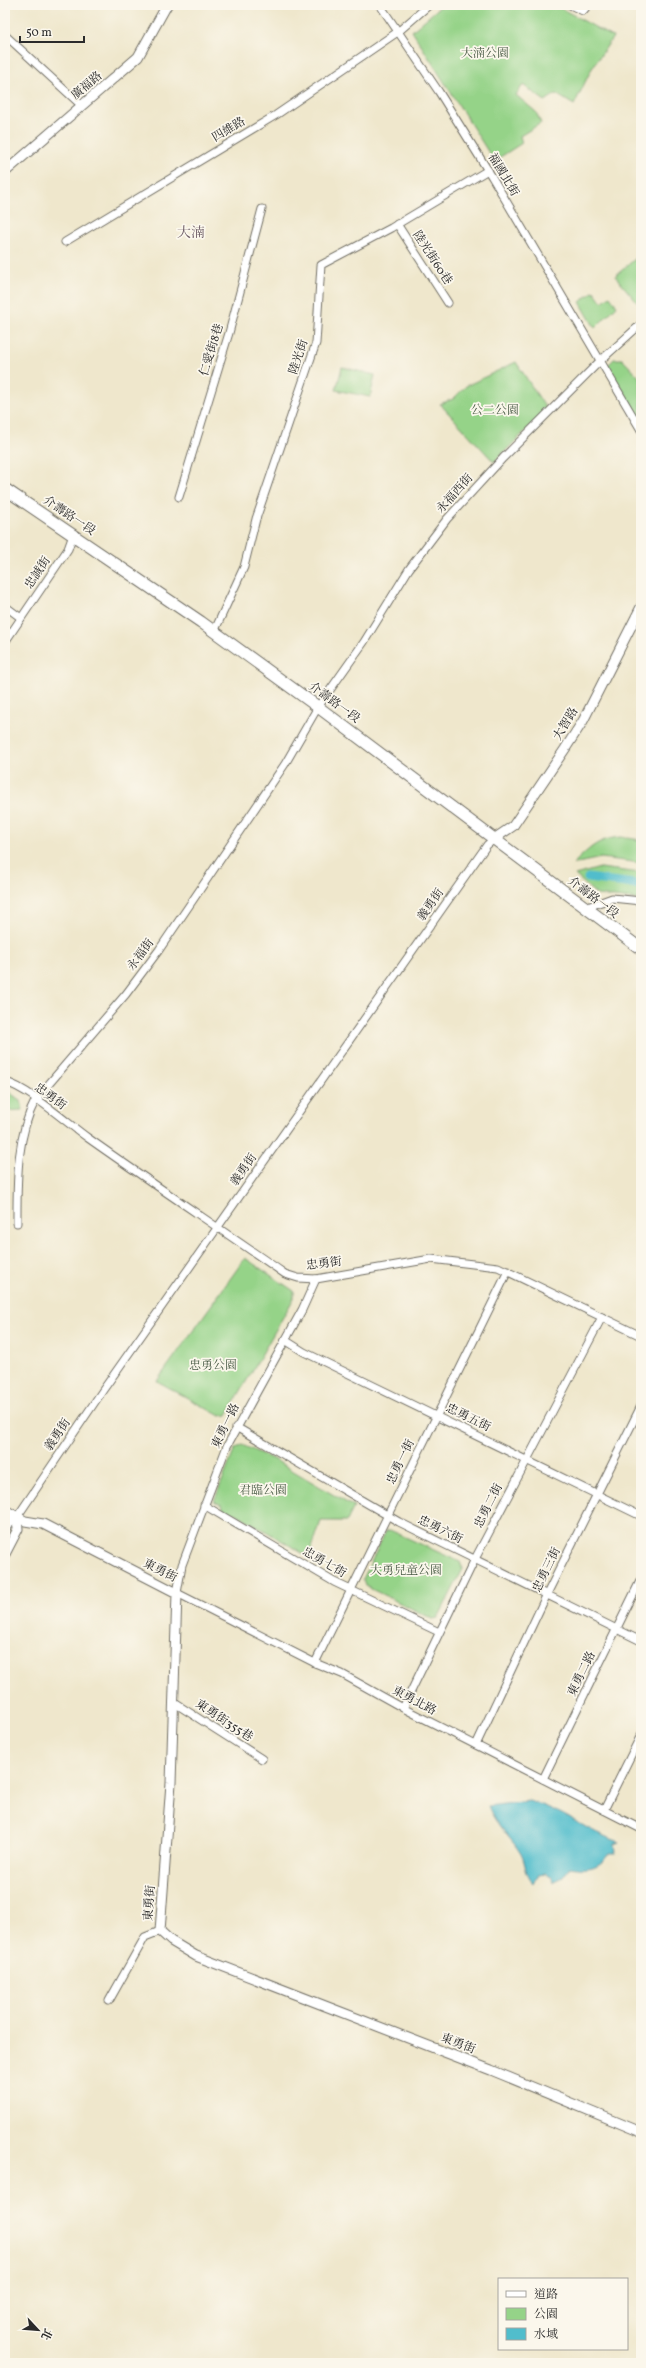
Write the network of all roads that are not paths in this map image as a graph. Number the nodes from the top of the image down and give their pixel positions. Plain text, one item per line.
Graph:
1 (167, 5) edge
2 (380, 5) edge
3 (429, 5) edge
4 (570, 5) edge
5 (588, 6) edge
6 (399, 30) junction
7 (5, 35) edge
8 (82, 106) junction
9 (488, 170) junction
10 (5, 172) edge
11 (262, 209) dead end
12 (397, 224) junction
13 (65, 242) dead end
14 (448, 303) dead end
15 (641, 324) edge
16 (599, 362) junction
17 (641, 430) edge
18 (5, 489) edge
19 (179, 497) dead end
20 (73, 535) junction
21 (5, 606) edge
22 (641, 607) edge
23 (21, 618) junction
24 (214, 632) junction
25 (5, 642) edge
26 (318, 707) junction
27 (494, 839) junction
28 (641, 901) edge
29 (585, 908) junction
30 (641, 949) edge
31 (5, 1082) edge
32 (36, 1099) junction
33 (17, 1223) dead end
34 (218, 1227) junction
35 (508, 1271) junction
36 (316, 1279) junction
37 (602, 1317) junction
38 (641, 1336) edge
39 (284, 1340) junction
40 (641, 1406) edge
41 (436, 1415) junction
42 (236, 1427) junction
43 (526, 1458) junction
44 (597, 1494) junction
45 (204, 1505) junction
46 (5, 1510) edge
47 (386, 1515) junction
48 (641, 1516) edge
49 (17, 1517) junction
50 (5, 1529) edge
51 (5, 1554) edge
52 (474, 1559) junction
53 (641, 1579) edge
54 (350, 1590) junction
55 (177, 1593) junction
56 (547, 1594) junction
57 (617, 1628) junction
58 (439, 1632) junction
59 (641, 1641) edge
60 (315, 1663) junction
61 (173, 1702) junction
62 (403, 1708) junction
63 (641, 1734) edge
64 (476, 1745) junction
65 (262, 1759) dead end
66 (543, 1779) junction
67 (604, 1810) junction
68 (641, 1829) edge
69 (160, 1931) junction
70 (109, 2001) dead end
71 (641, 2132) edge

1 - 8 street, 廣福路
2 - 6 street, 福國北街
3 - 6 street, 四維路
4 - 5 street
6 - 9 street, 福國北街
6 - 13 street, 四維路
7 - 8 street
8 - 10 street, 廣福路
9 - 12 street, 陸光街
9 - 16 street, 福國北街
11 - 19 street, 仁愛街8巷
12 - 14 street, 陸光街60巷
12 - 24 street, 陸光街
15 - 16 street, 永福西街
16 - 17 street, 福國北街
16 - 26 street, 永福西街
18 - 20 main road, 介壽路一段
20 - 23 street, 忠誠街
20 - 24 main road, 介壽路一段
21 - 23 street
22 - 27 street, 大智路
23 - 25 street, 忠誠街
24 - 26 main road, 介壽路一段
26 - 27 main road, 介壽路一段
26 - 32 street, 永福街
27 - 29 main road, 介壽路一段
27 - 34 street, 義勇街
28 - 29 street
29 - 30 main road, 介壽路一段
31 - 32 street, 忠勇街
32 - 33 street, 永福街
32 - 34 street, 忠勇街
34 - 36 street, 忠勇街
34 - 49 street, 義勇街
35 - 36 street, 忠勇街
35 - 37 street, 忠勇街
35 - 41 street, 忠勇一街
36 - 39 street, 東勇一路
37 - 38 street, 忠勇街
37 - 43 street, 忠勇二街
39 - 41 street, 忠勇五街
39 - 42 street, 東勇一路
40 - 44 street, 忠勇三街
41 - 43 street, 忠勇五街
41 - 47 street, 忠勇一街
42 - 45 street, 東勇一路
42 - 47 street, 忠勇六街
43 - 44 street, 忠勇五街
43 - 52 street, 忠勇二街
44 - 48 street, 忠勇五街
44 - 56 street, 忠勇三街
45 - 54 street, 忠勇七街
45 - 55 street, 東勇一路
46 - 49 street, 東勇街
47 - 52 street, 忠勇六街
47 - 54 street, 忠勇一街
49 - 50 street
49 - 51 street
49 - 55 street, 東勇街
52 - 56 street, 忠勇六街
52 - 58 street, 忠勇二街
53 - 57 street, 東勇二路
54 - 58 street, 忠勇七街
54 - 60 street, 忠勇一街
55 - 60 street, 東勇北路
55 - 61 street, 東勇街
56 - 57 street, 忠勇六街
56 - 64 street, 忠勇三街
57 - 59 street, 忠勇六街
57 - 66 street, 東勇二路
58 - 62 street, 忠勇二街
60 - 62 street, 東勇北路
61 - 65 street, 東勇街355巷
61 - 69 street, 東勇街
62 - 64 street, 東勇北路
63 - 67 street
64 - 66 street, 東勇北路
66 - 67 street, 東勇北路
67 - 68 street, 東勇北路
69 - 70 street
69 - 71 street, 東勇街

